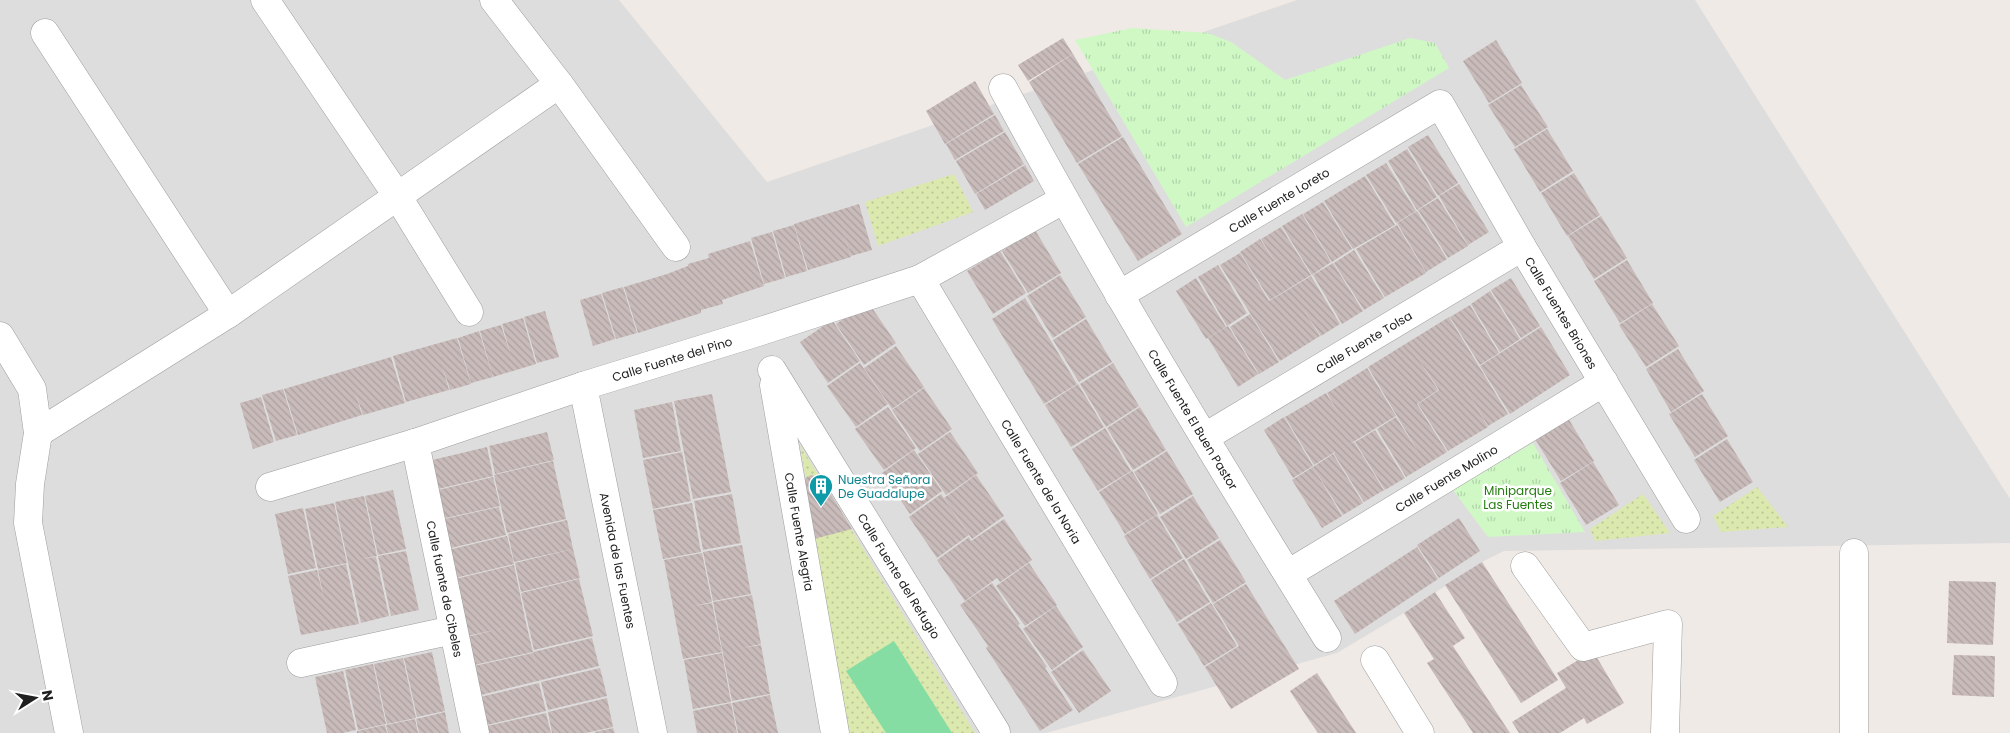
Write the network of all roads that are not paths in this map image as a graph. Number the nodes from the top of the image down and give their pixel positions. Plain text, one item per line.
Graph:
1 (265, 0) edge
2 (494, 0) edge
3 (45, 33) dead end
4 (559, 84) junction
5 (1003, 88) dead end
6 (1440, 104) joint
7 (398, 197) junction
8 (1063, 200) junction
9 (676, 247) dead end
10 (1522, 247) junction
11 (920, 279) junction
12 (1119, 295) junction
13 (469, 312) dead end
14 (228, 314) junction
15 (758, 332) junction
16 (0, 336) edge
17 (772, 370) junction
18 (1604, 382) junction
19 (583, 386) junction
20 (38, 434) junction
21 (1204, 437) junction
22 (415, 443) junction
23 (270, 487) dead end
24 (1686, 519) dead end
25 (1854, 553) dead end
26 (1525, 566) dead end
27 (1288, 574) junction
28 (453, 630) junction
29 (1327, 638) dead end
30 (1375, 660) dead end
31 (301, 663) dead end
32 (1163, 683) dead end
33 (996, 732) edge
34 (69, 733) edge
35 (475, 733) edge
36 (653, 733) edge
37 (835, 733) edge
38 (1420, 733) edge
39 (1665, 733) edge
40 (1854, 733) edge

1 - 7 street
2 - 4 street
3 - 14 street
4 - 7 street
4 - 9 street
5 - 8 street, Calle Fuente El Buen Pastor
6 - 10 street, Calle Fuentes Briones
6 - 12 street, Calle Fuente Loreto
7 - 13 street
7 - 14 street
8 - 11 street, Calle Fuente del Pino
8 - 12 street, Calle Fuente El Buen Pastor
10 - 18 street, Calle Fuentes Briones
10 - 21 street, Calle Fuente Tolsa
11 - 15 street, Calle Fuente del Pino
11 - 32 street, Calle Fuente de la Noria
12 - 21 street, Calle Fuente El Buen Pastor
14 - 20 street
15 - 17 street, Calle Fuente Alegria
15 - 19 street, Calle Fuente del Pino
16 - 20 street
17 - 33 street, Calle Fuente del Refugio
17 - 37 street, Calle Fuente Alegria
18 - 24 street, Calle Fuentes Briones
18 - 27 street, Calle Fuente Molino
19 - 22 street, Calle Fuente del Pino
19 - 36 street, Avenida de las Fuentes
20 - 34 street
21 - 27 street, Calle Fuente El Buen Pastor
22 - 23 street, Calle Fuente del Pino
22 - 28 street, Calle fuente de Cibeles
25 - 40 street
26 - 39 street
27 - 29 street, Calle Fuente El Buen Pastor
28 - 31 street
28 - 35 street, Calle fuente de Cibeles
30 - 38 street

